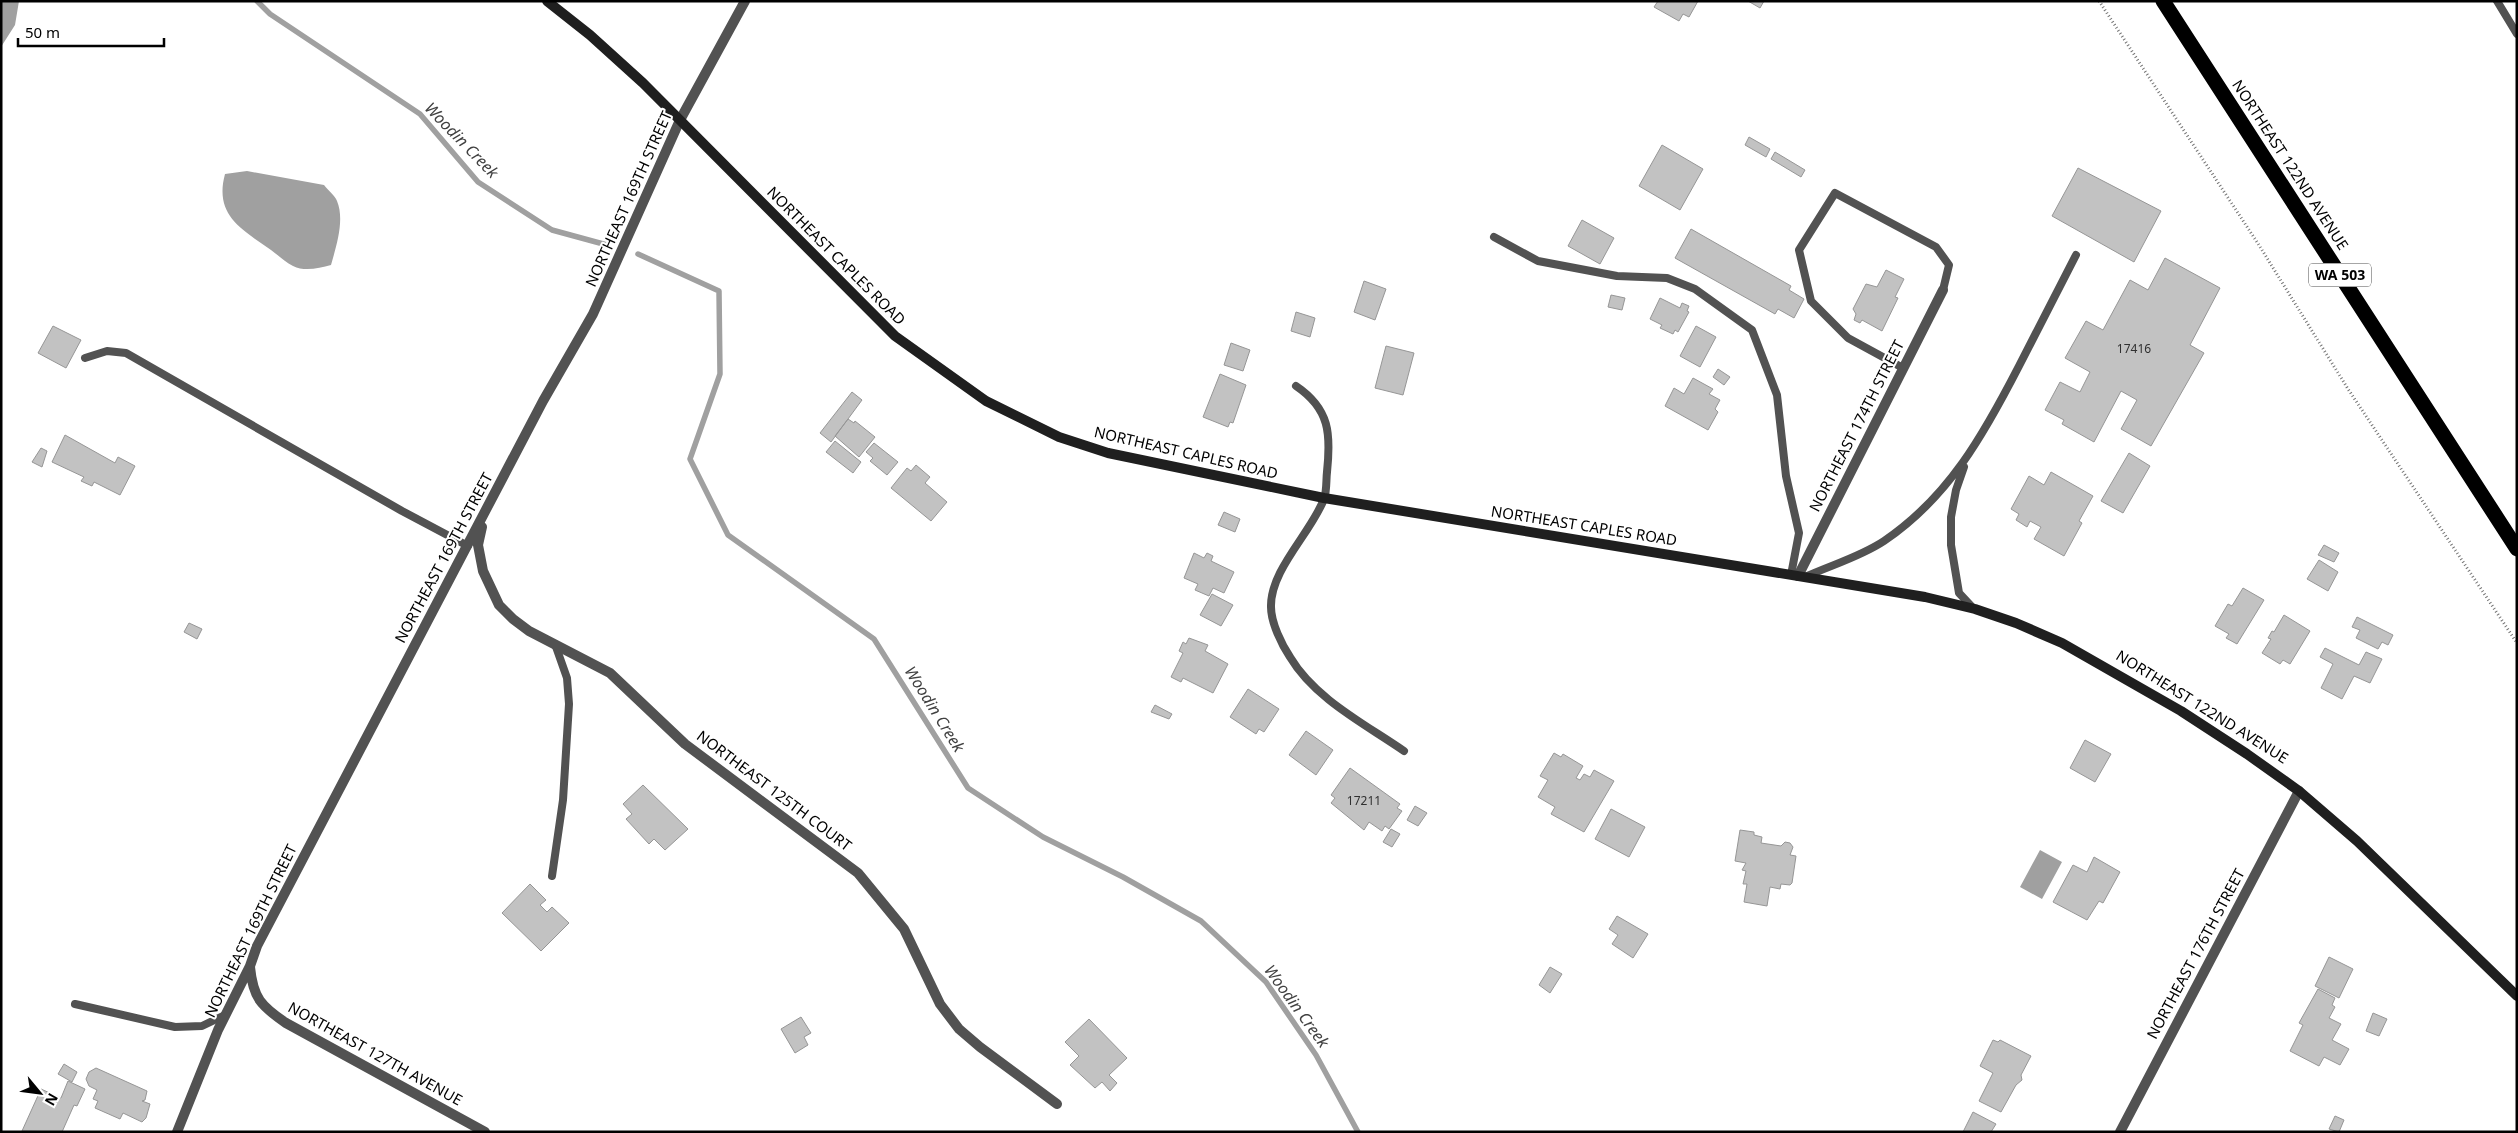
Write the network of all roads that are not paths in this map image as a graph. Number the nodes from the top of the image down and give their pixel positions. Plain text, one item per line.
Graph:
1 (547, 1) edge
2 (745, 1) edge
3 (2163, 1) edge
4 (2497, 1) edge
5 (2517, 34) edge
6 (680, 120) junction
7 (1494, 237) dead end
8 (2076, 256) dead end
9 (1943, 290) joint
10 (85, 358) dead end
11 (1903, 368) junction
12 (1296, 386) dead end
13 (1966, 461) junction
14 (1324, 498) junction
15 (484, 516) junction
16 (468, 546) junction
17 (2517, 549) edge
18 (1798, 576) junction
19 (1975, 609) junction
20 (556, 644) junction
21 (1404, 751) dead end
22 (2299, 791) junction
23 (552, 876) dead end
24 (250, 966) junction
25 (2517, 996) edge
26 (75, 1004) dead end
27 (227, 1014) junction
28 (1057, 1104) dead end
29 (177, 1132) edge
30 (485, 1132) edge
31 (2120, 1132) edge

1 - 6 main road, NORTHEAST CAPLES ROAD
2 - 6 street, NORTHEAST 169TH STREET
3 - 17 highway, NORTHEAST 122ND AVENUE / WA 503
4 - 5 lane
6 - 14 main road, NORTHEAST CAPLES ROAD
6 - 15 street, NORTHEAST 169TH STREET
7 - 18 lane
8 - 13 lane
9 - 11 street, NORTHEAST 174TH STREET
9 - 11 lane
10 - 16 lane
11 - 18 street, NORTHEAST 174TH STREET
12 - 14 lane
13 - 18 lane
13 - 19 lane
14 - 18 main road, NORTHEAST CAPLES ROAD
14 - 21 lane
15 - 16 street, NORTHEAST 169TH STREET
15 - 20 street, NORTHEAST 125TH COURT
16 - 24 street, NORTHEAST 169TH STREET
18 - 19 main road, NORTHEAST 122ND AVENUE
19 - 22 main road, NORTHEAST 122ND AVENUE
20 - 23 lane
20 - 28 street, NORTHEAST 125TH COURT
22 - 25 main road, NORTHEAST 122ND AVENUE
22 - 31 street, NORTHEAST 176TH STREET
24 - 27 street, NORTHEAST 169TH STREET
24 - 30 street, NORTHEAST 127TH AVENUE
26 - 27 lane
27 - 29 street, NORTHEAST 169TH STREET

